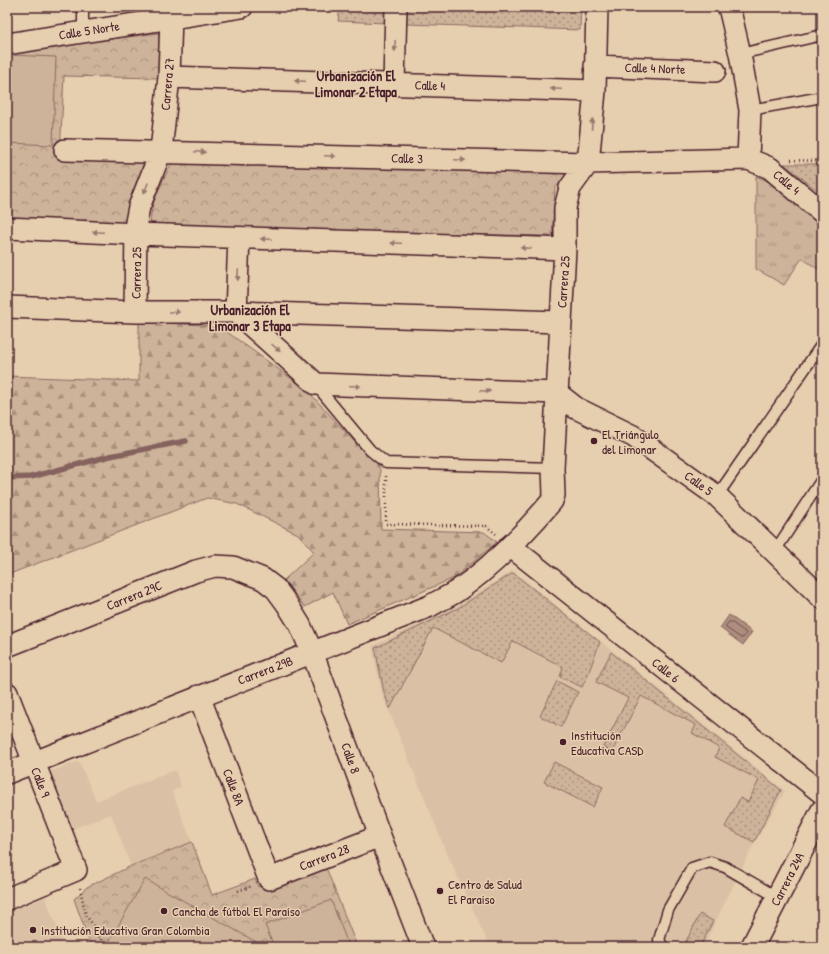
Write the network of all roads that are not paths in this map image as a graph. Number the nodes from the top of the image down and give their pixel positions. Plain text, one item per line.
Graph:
1 (83, 7) edge
2 (239, 7) edge
3 (242, 7) edge
4 (396, 7) edge
5 (597, 7) edge
6 (729, 7) edge
7 (165, 14) edge
8 (83, 31) junction
9 (822, 35) edge
10 (7, 44) edge
11 (740, 54) junction
12 (595, 66) junction
13 (715, 70) dead end
14 (169, 76) junction
15 (394, 84) junction
16 (595, 91) junction
17 (822, 97) edge
18 (750, 110) junction
19 (65, 150) dead end
20 (161, 151) junction
21 (748, 159) junction
22 (588, 163) junction
23 (822, 212) edge
24 (7, 228) edge
25 (136, 234) junction
26 (239, 238) junction
27 (565, 249) junction
28 (7, 307) edge
29 (135, 312) junction
30 (236, 312) junction
31 (560, 322) junction
32 (822, 344) edge
33 (316, 384) junction
34 (557, 394) junction
35 (553, 468) junction
36 (822, 479) edge
37 (717, 496) junction
38 (510, 546) junction
39 (775, 551) junction
40 (263, 579) joint
41 (822, 598) edge
42 (7, 646) edge
43 (312, 652) junction
44 (7, 693) edge
45 (199, 696) junction
46 (34, 763) junction
47 (7, 773) edge
48 (822, 793) edge
49 (822, 811) edge
50 (380, 836) junction
51 (269, 879) joint
52 (777, 897) junction
53 (7, 899) edge
54 (423, 947) edge
55 (663, 947) edge
56 (752, 947) edge

1 - 8 lane
2 - 3 street, Calle 5 Norte
2 - 7 street, Calle 5 Norte
4 -> 15 street
5 - 12 street
6 - 11 street
7 - 8 street, Calle 5 Norte
7 - 14 street, Carrera 27
8 - 10 street, Calle 5 Norte
9 - 11 lane
11 - 18 street
12 - 13 street, Calle 4 Norte
12 - 16 street
15 -> 14 street, Calle 4
14 - 20 street, Carrera 27
16 -> 15 street, Calle 4
22 -> 16 street
17 - 18 lane
18 - 21 street
19 - 20 street, Calle 3
20 -> 22 street, Calle 3
20 -> 25 street, Carrera 27
21 - 22 street, Calle 3
21 - 23 street, Calle 4
22 - 27 street, Carrera 25
25 -> 24 street
25 - 26 street
25 - 29 street, Carrera 25
27 -> 26 street
26 -> 30 street
27 - 31 street, Carrera 25
28 - 29 street
29 -> 30 street
30 - 31 street
30 -> 33 street
31 - 34 street, Carrera 25
32 - 37 lane
33 -> 34 street
33 - 35 lane
34 - 35 street, Carrera 25
34 - 37 street, Calle 5
35 - 38 street, Carrera 25
36 - 39 lane
37 - 39 street, Calle 5
38 - 43 street, Carrera 29B
38 - 48 street, Calle 6
39 - 41 street, Calle 5
40 - 42 street, Carrera 29C
40 - 43 street, Calle 8
43 - 45 street, Carrera 29B
43 - 50 street, Calle 8
44 - 46 street, Calle 9
45 - 46 street, Carrera 29B
45 - 51 street, Calle 8A
46 - 47 street, Carrera 29B
46 - 53 street, Calle 9
49 - 52 street, Carrera 24A
50 - 51 street, Carrera 28
50 - 54 street, Calle 8
52 - 55 lane
52 - 56 street, Carrera 24A

